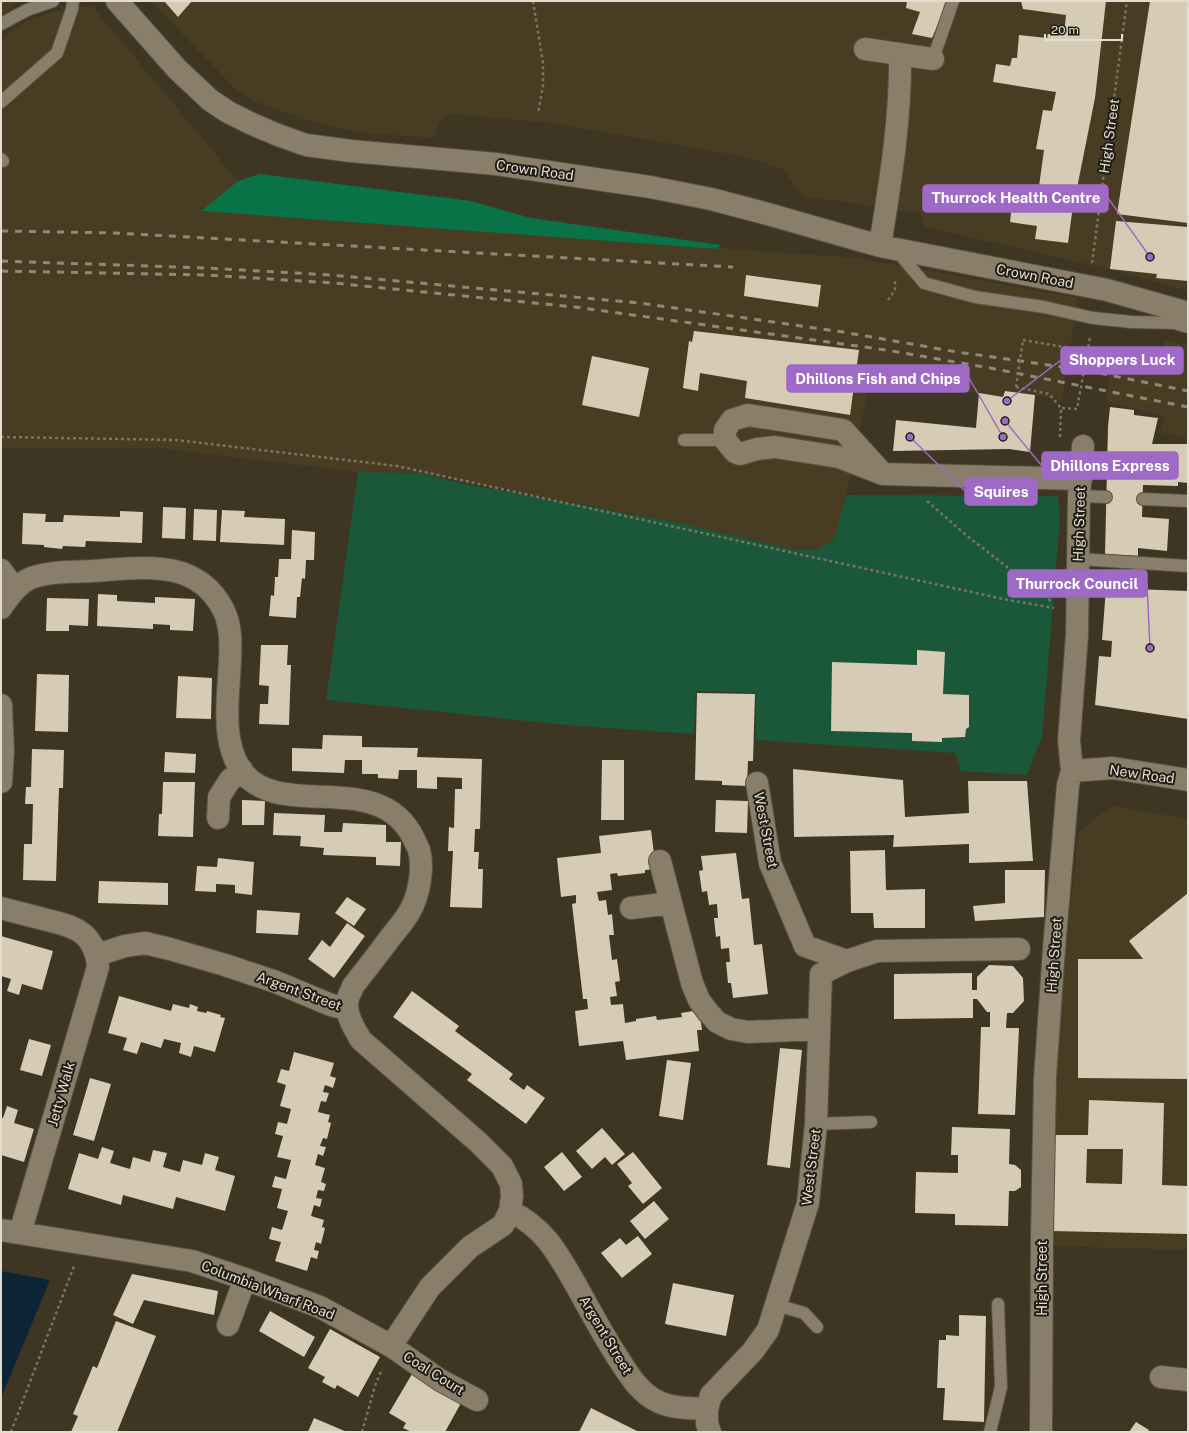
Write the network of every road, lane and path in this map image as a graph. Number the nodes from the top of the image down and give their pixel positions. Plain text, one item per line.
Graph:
1 (53, 1) edge
2 (73, 1) edge
3 (117, 1) edge
4 (534, 1) edge
5 (953, 1) edge
6 (1127, 1) edge
7 (1, 24) edge
8 (865, 49) dead end
9 (900, 54) junction
10 (933, 59) joint
11 (1, 102) edge
12 (538, 114) dead end
13 (888, 248) junction
14 (1095, 287) junction
15 (1188, 314) edge
16 (1093, 318) junction
17 (1188, 327) edge
18 (1088, 351) junction
19 (1061, 408) junction
20 (1, 437) edge
21 (684, 440) dead end
22 (725, 440) junction
23 (1059, 444) dead end
24 (1083, 446) dead end
25 (883, 474) junction
26 (1080, 488) junction
27 (922, 496) dead end
28 (1106, 497) dead end
29 (1143, 499) dead end
30 (1188, 501) edge
31 (1078, 559) junction
32 (1188, 566) edge
33 (1, 570) edge
34 (15, 589) junction
35 (1, 608) edge
36 (1078, 612) junction
37 (1, 705) edge
38 (242, 770) junction
39 (1072, 771) junction
40 (1188, 780) edge
41 (1, 782) edge
42 (757, 783) dead end
43 (218, 818) dead end
44 (660, 862) dead end
45 (671, 903) junction
46 (1, 908) edge
47 (631, 908) dead end
48 (1019, 949) dead end
49 (97, 955) junction
50 (846, 961) junction
51 (347, 1009) junction
52 (819, 1029) junction
53 (871, 1122) dead end
54 (816, 1124) junction
55 (510, 1212) junction
56 (10, 1232) edge
57 (75, 1263) dead end
58 (245, 1279) junction
59 (998, 1304) dead end
60 (776, 1305) junction
61 (228, 1325) dead end
62 (817, 1327) dead end
63 (391, 1346) junction
64 (1161, 1377) dead end
65 (1188, 1380) edge
66 (477, 1400) dead end
67 (707, 1409) junction
68 (11, 1432) edge
69 (362, 1432) edge
70 (710, 1432) edge
71 (990, 1432) edge
72 (1041, 1432) edge

1 - 7 lane
2 - 11 lane
3 - 13 street, Crown Road
4 - 12 path
5 - 10 lane
6 - 14 path, High Street
8 - 9 street
9 - 10 street
9 - 13 street
13 - 14 street, Crown Road
13 - 16 lane
14 - 15 street, Crown Road
16 - 17 lane
16 - 18 path
18 - 19 path
18 - 19 path, bridge
19 - 23 path
20 - 36 path
21 - 22 lane
22 - 25 street
22 - 25 street
24 - 26 street, High Street
25 - 26 street
26 - 28 lane
26 - 31 street, High Street
27 - 36 path
29 - 30 lane
31 - 32 lane
31 - 36 street, High Street
33 - 34 street
34 - 35 street
34 - 38 street
36 - 39 street, High Street
37 - 41 street
38 - 43 street
38 - 51 street
39 - 40 street, New Road
39 - 72 street, High Street
42 - 50 street, West Street
44 - 45 street
45 - 47 street
45 - 52 street
46 - 49 street
48 - 50 street, West Street
49 - 51 street, Argent Street
49 - 56 street, Jetty Walk
50 - 52 street, West Street
51 - 55 street, Argent Street
52 - 54 street, West Street
53 - 54 lane
54 - 60 street, West Street
55 - 63 street
55 - 67 street, Argent Street
56 - 58 street, Columbia Wharf Road
57 - 68 path
58 - 61 street
58 - 63 street, Columbia Wharf Road
59 - 71 lane
60 - 62 lane
60 - 67 street, West Street
63 - 66 street, Coal Court
63 - 69 path
64 - 65 street
67 - 70 street

